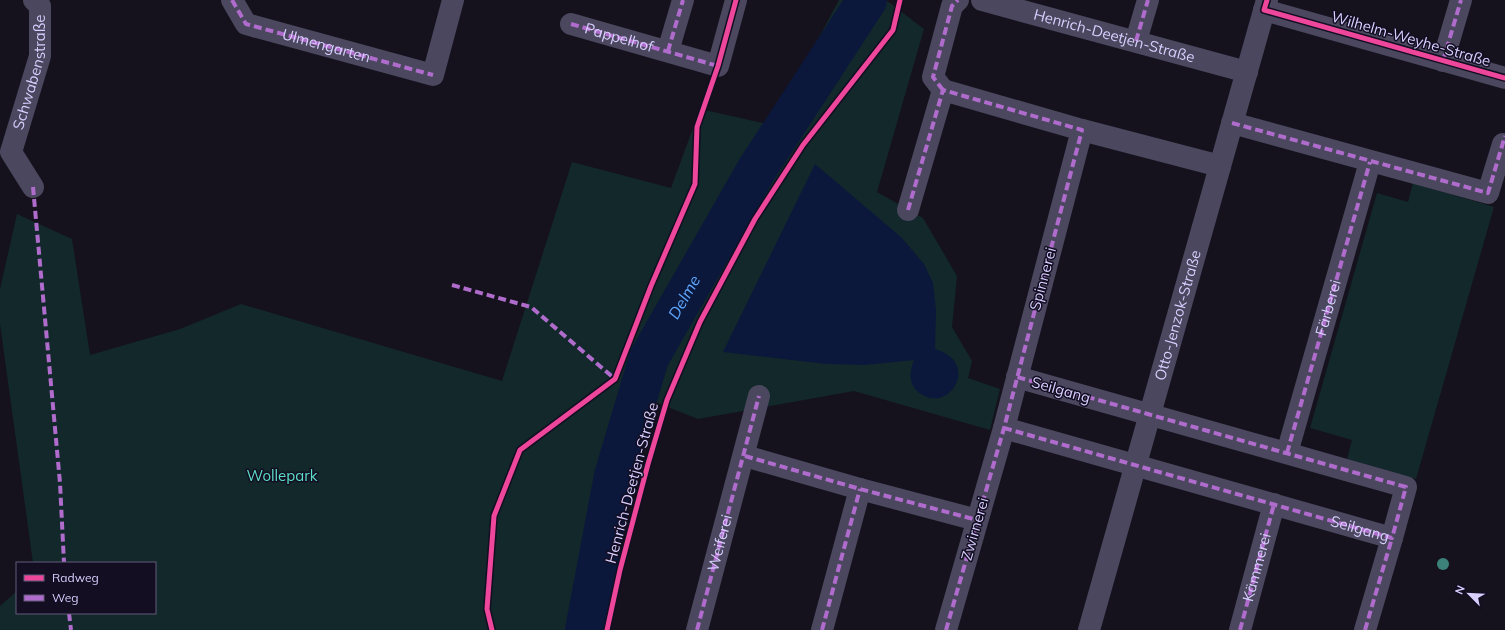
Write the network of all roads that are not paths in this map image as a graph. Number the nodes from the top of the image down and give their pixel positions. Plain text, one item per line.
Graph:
1 (34, 0) edge
2 (232, 0) edge
3 (453, 0) edge
4 (683, 0) edge
5 (736, 0) edge
6 (958, 0) edge
7 (982, 0) edge
8 (1148, 0) edge
9 (1460, 0) edge
10 (1266, 5) edge
11 (572, 24) dead end
12 (1136, 41) junction
13 (668, 51) junction
14 (1444, 61) junction
15 (1247, 72) junction
16 (1505, 78) edge
17 (944, 90) junction
18 (1232, 123) junction
19 (1082, 130) junction
20 (1503, 144) dead end
21 (1370, 162) junction
22 (1220, 166) junction
23 (33, 187) dead end
24 (908, 210) dead end
25 (1017, 377) junction
26 (759, 396) dead end
27 (1150, 415) junction
28 (1004, 428) junction
29 (1287, 453) junction
30 (744, 456) junction
31 (1136, 466) junction
32 (860, 490) junction
33 (1274, 504) junction
34 (977, 520) junction
35 (1392, 538) junction
36 (697, 630) edge
37 (822, 630) edge
38 (946, 630) edge
39 (1089, 630) edge
40 (1240, 630) edge
41 (1365, 630) edge

1 - 23 street, Schwabenstraße
2 - 3 street, Ulmengarten
4 - 13 street, Pappelhof
5 - 13 street, Pappelhof
6 - 17 street
7 - 12 street, Henrich-Deetjen-Straße
8 - 12 street
9 - 14 street
10 - 14 street, Wilhelm-Weyhe-Straße
10 - 15 street, Otto-Jenzok-Straße
11 - 13 street, Pappelhof
12 - 15 street, Henrich-Deetjen-Straße
14 - 16 street, Wilhelm-Weyhe-Straße
15 - 18 street, Otto-Jenzok-Straße
17 - 19 street
17 - 24 street
18 - 21 street
18 - 22 street, Otto-Jenzok-Straße
19 - 22 street
19 - 25 street, Spinnerei
20 - 21 street
21 - 29 street, Färberei
22 - 27 street, Otto-Jenzok-Straße
25 - 27 street, Seilgang
25 - 28 street, Spinnerei
26 - 30 street, Weiferei
27 - 29 street, Seilgang
27 - 31 street, Otto-Jenzok-Straße
28 - 31 street, Seilgang
28 - 34 street, Zwirnerei
29 - 35 street, Seilgang
30 - 32 street
30 - 36 street, Weiferei
31 - 33 street, Seilgang
31 - 39 street, Otto-Jenzok-Straße
32 - 34 street
32 - 37 street
33 - 35 street, Seilgang
33 - 40 street, Kämmerei
34 - 38 street, Zwirnerei
35 - 41 street

